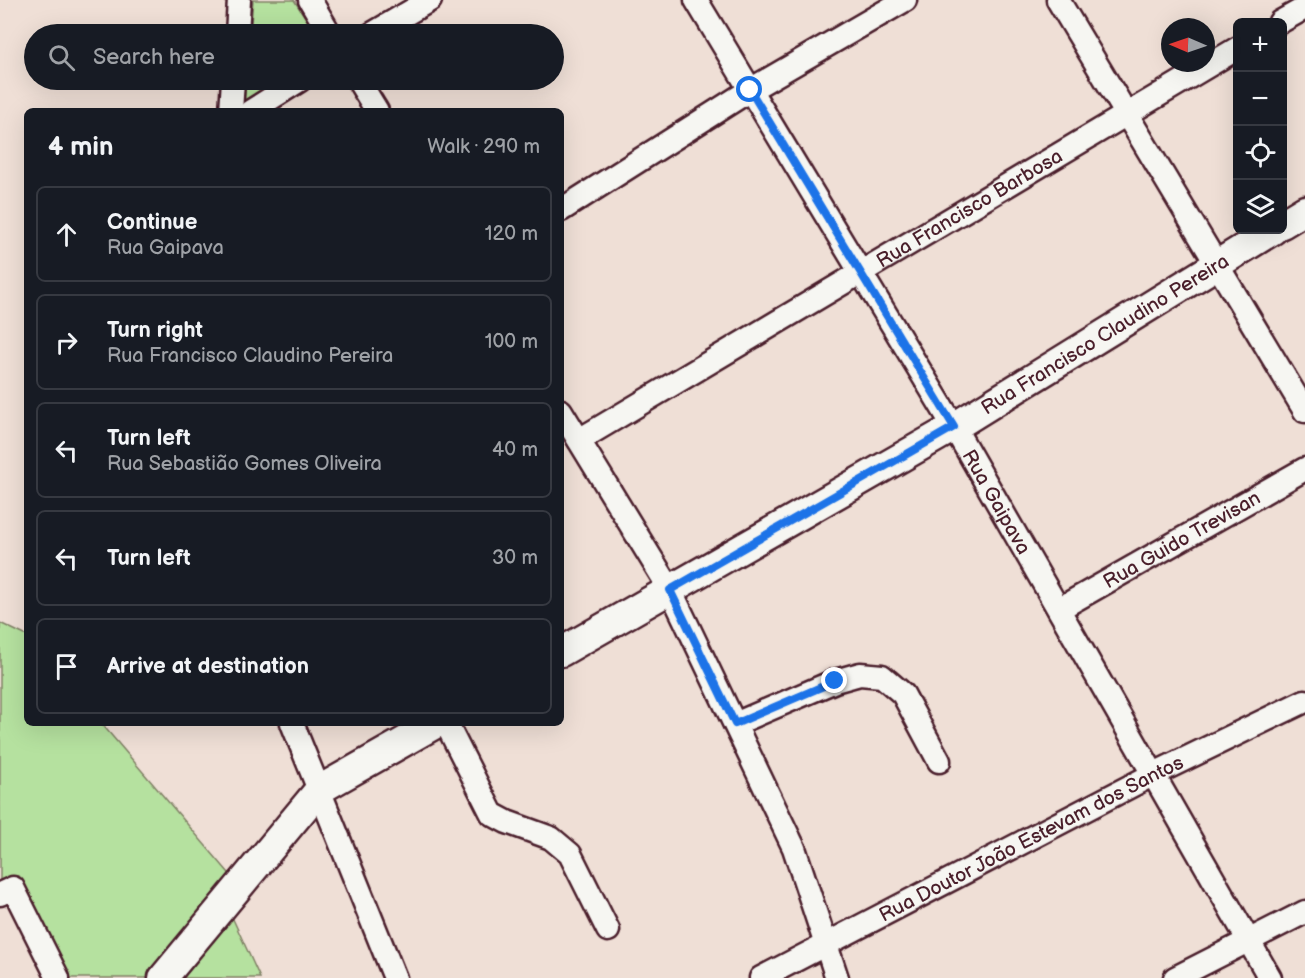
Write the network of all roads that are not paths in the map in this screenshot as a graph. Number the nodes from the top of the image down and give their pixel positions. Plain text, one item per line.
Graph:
1 (239, 0) edge
2 (309, 0) edge
3 (430, 0) edge
4 (696, 0) edge
5 (905, 0) edge
6 (1058, 0) edge
7 (1305, 8) edge
8 (1287, 18) edge
9 (238, 24) edge
10 (324, 24) edge
11 (389, 24) edge
12 (1233, 51) edge
13 (232, 90) edge
14 (284, 90) edge
15 (364, 90) edge
16 (750, 90) junction
17 (231, 108) edge
18 (256, 108) edge
19 (375, 108) edge
20 (1127, 113) junction
21 (564, 208) edge
22 (1305, 210) edge
23 (1287, 221) edge
24 (1266, 234) edge
25 (1216, 264) junction
26 (860, 272) junction
27 (1305, 411) edge
28 (564, 416) edge
29 (954, 427) junction
30 (579, 440) junction
31 (1305, 469) edge
32 (670, 590) junction
33 (1059, 609) junction
34 (564, 650) edge
35 (1305, 701) edge
36 (735, 724) junction
37 (293, 726) edge
38 (432, 726) edge
39 (448, 726) edge
40 (939, 761) dead end
41 (1154, 774) junction
42 (320, 790) junction
43 (6, 891) edge
44 (1305, 912) edge
45 (608, 930) dead end
46 (1250, 941) junction
47 (826, 944) junction
48 (58, 978) edge
49 (163, 978) edge
50 (395, 978) edge
51 (761, 978) edge
52 (837, 978) edge
53 (1175, 978) edge
54 (1270, 978) edge

1 - 9 street
2 - 10 street
3 - 11 street
4 - 16 street, Rua Gaipava
5 - 16 street
6 - 20 street
7 - 8 street
12 - 20 street, Rua Francisco Barbosa
13 - 17 street
14 - 18 street
15 - 19 street
16 - 21 street
16 - 26 street, Rua Gaipava
20 - 25 street
20 - 26 street, Rua Francisco Barbosa
22 - 23 street
24 - 25 street, Rua Francisco Claudino Pereira
25 - 27 street
25 - 29 street, Rua Francisco Claudino Pereira
26 - 29 street, Rua Gaipava
26 - 30 street, Rua Francisco Barbosa
28 - 30 street
29 - 32 street, Rua Francisco Claudino Pereira
29 - 33 street, Rua Gaipava
30 - 32 street
31 - 33 street, Rua Guido Trevisan
32 - 34 street, Rua Francisco Claudino Pereira
32 - 36 street
33 - 41 street, Rua Gaipava
35 - 41 street, Rua Doutor João Estevam dos Santos
36 - 40 street
36 - 47 street
37 - 42 street
38 - 42 street
39 - 45 street
41 - 46 street, Rua Gaipava
41 - 47 street, Rua Doutor João Estevam dos Santos
42 - 49 street
42 - 50 street
43 - 48 street
44 - 46 street
46 - 53 street
46 - 54 street, Rua Gaipava
47 - 51 street, Rua Doutor João Estevam dos Santos
47 - 52 street

